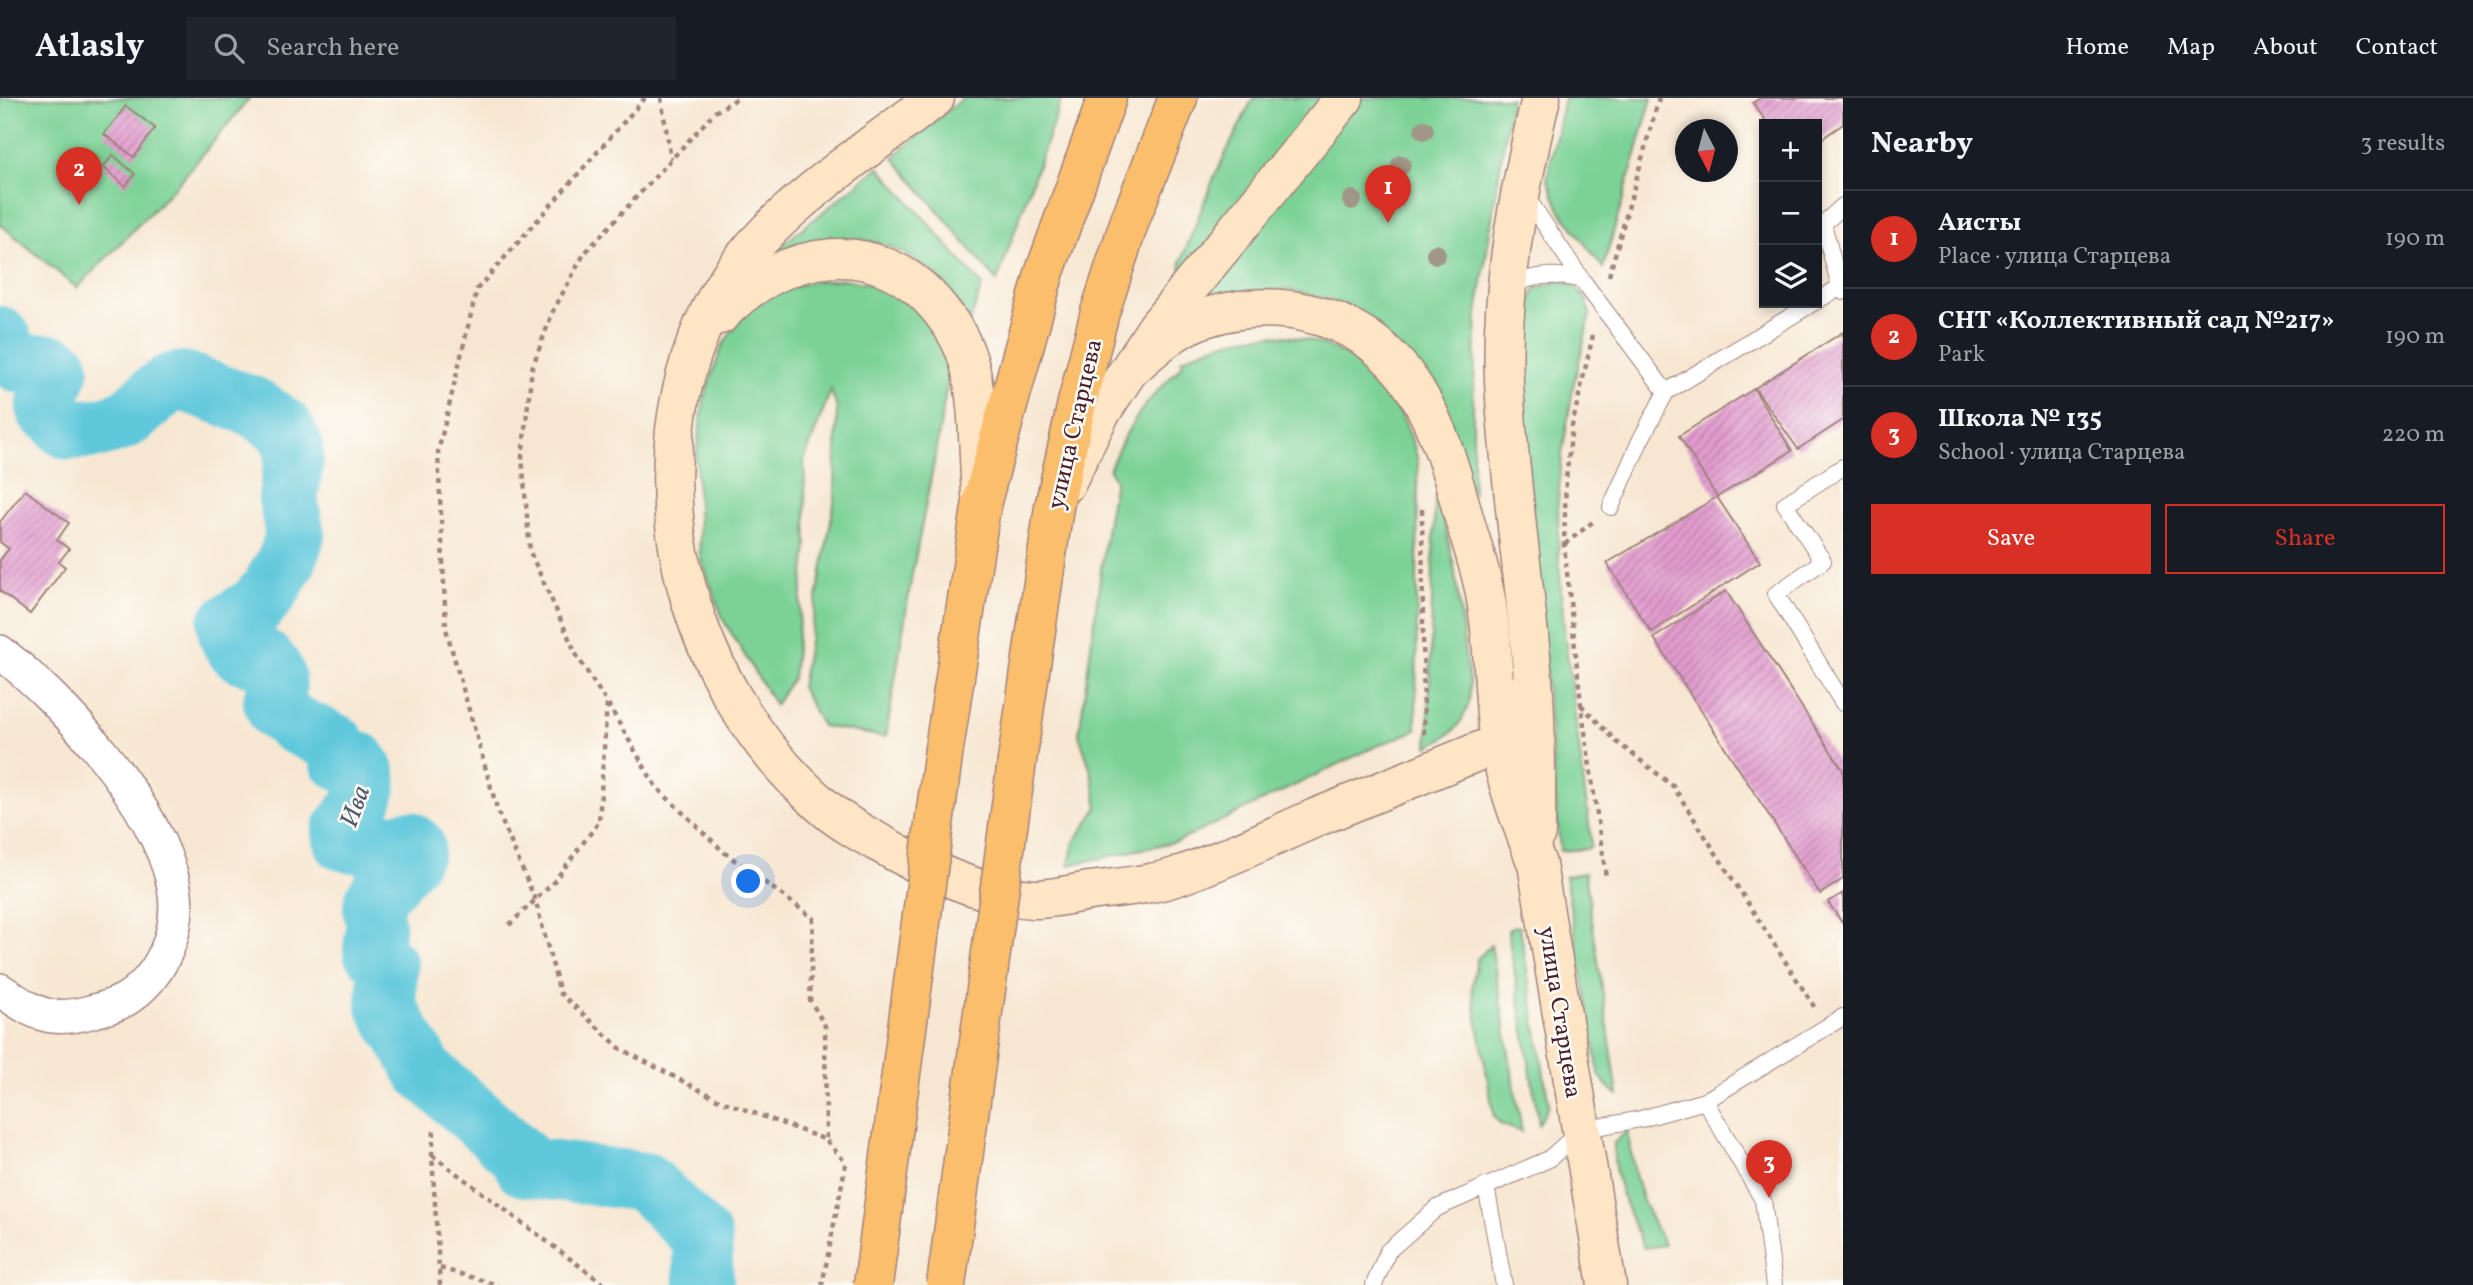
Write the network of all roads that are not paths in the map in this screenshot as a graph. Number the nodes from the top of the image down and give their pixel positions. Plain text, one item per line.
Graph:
1 (935, 98) edge
2 (1107, 98) edge
3 (1178, 98) edge
4 (1344, 98) edge
5 (1541, 98) edge
6 (1520, 187) junction
7 (1843, 206) edge
8 (1582, 280) junction
9 (1507, 289) junction
10 (1841, 289) edge
11 (1822, 298) edge
12 (1805, 308) edge
13 (690, 360) junction
14 (1129, 370) junction
15 (1666, 392) junction
16 (1843, 467) edge
17 (982, 501) junction
18 (1054, 507) junction
19 (1611, 507) road end
20 (0, 652) edge
21 (1533, 680) junction
22 (1843, 703) edge
23 (1500, 743) junction
24 (1537, 864) junction
25 (0, 990) edge
26 (1843, 1017) edge
27 (1705, 1101) junction
28 (1581, 1130) junction
29 (1486, 1186) junction
30 (873, 1285) edge
31 (946, 1285) edge
32 (1374, 1285) edge
33 (1504, 1285) edge
34 (1607, 1285) edge
35 (1773, 1285) edge

1 - 13 main road
2 - 17 main road
3 - 18 main road, улица Старцева
4 - 14 main road
5 - 6 main road
6 - 8 lane
6 - 9 main road
7 - 10 lane
8 - 9 lane
8 - 15 lane
9 - 21 main road
10 - 11 lane
12 - 15 lane
13 - 17 main road
13 - 23 main road
14 - 18 main road
14 - 23 main road, улица Старцева
15 - 19 lane
16 - 22 lane
17 - 30 main road, bridge
18 - 31 main road, улица Старцева, bridge
20 - 25 street
21 - 23 main road
21 - 24 main road
23 - 24 main road, улица Старцева
24 - 28 main road, улица Старцева
26 - 27 lane
27 - 28 lane
27 - 35 lane
28 - 29 lane
28 - 34 main road, улица Старцева
29 - 32 lane
29 - 33 lane

